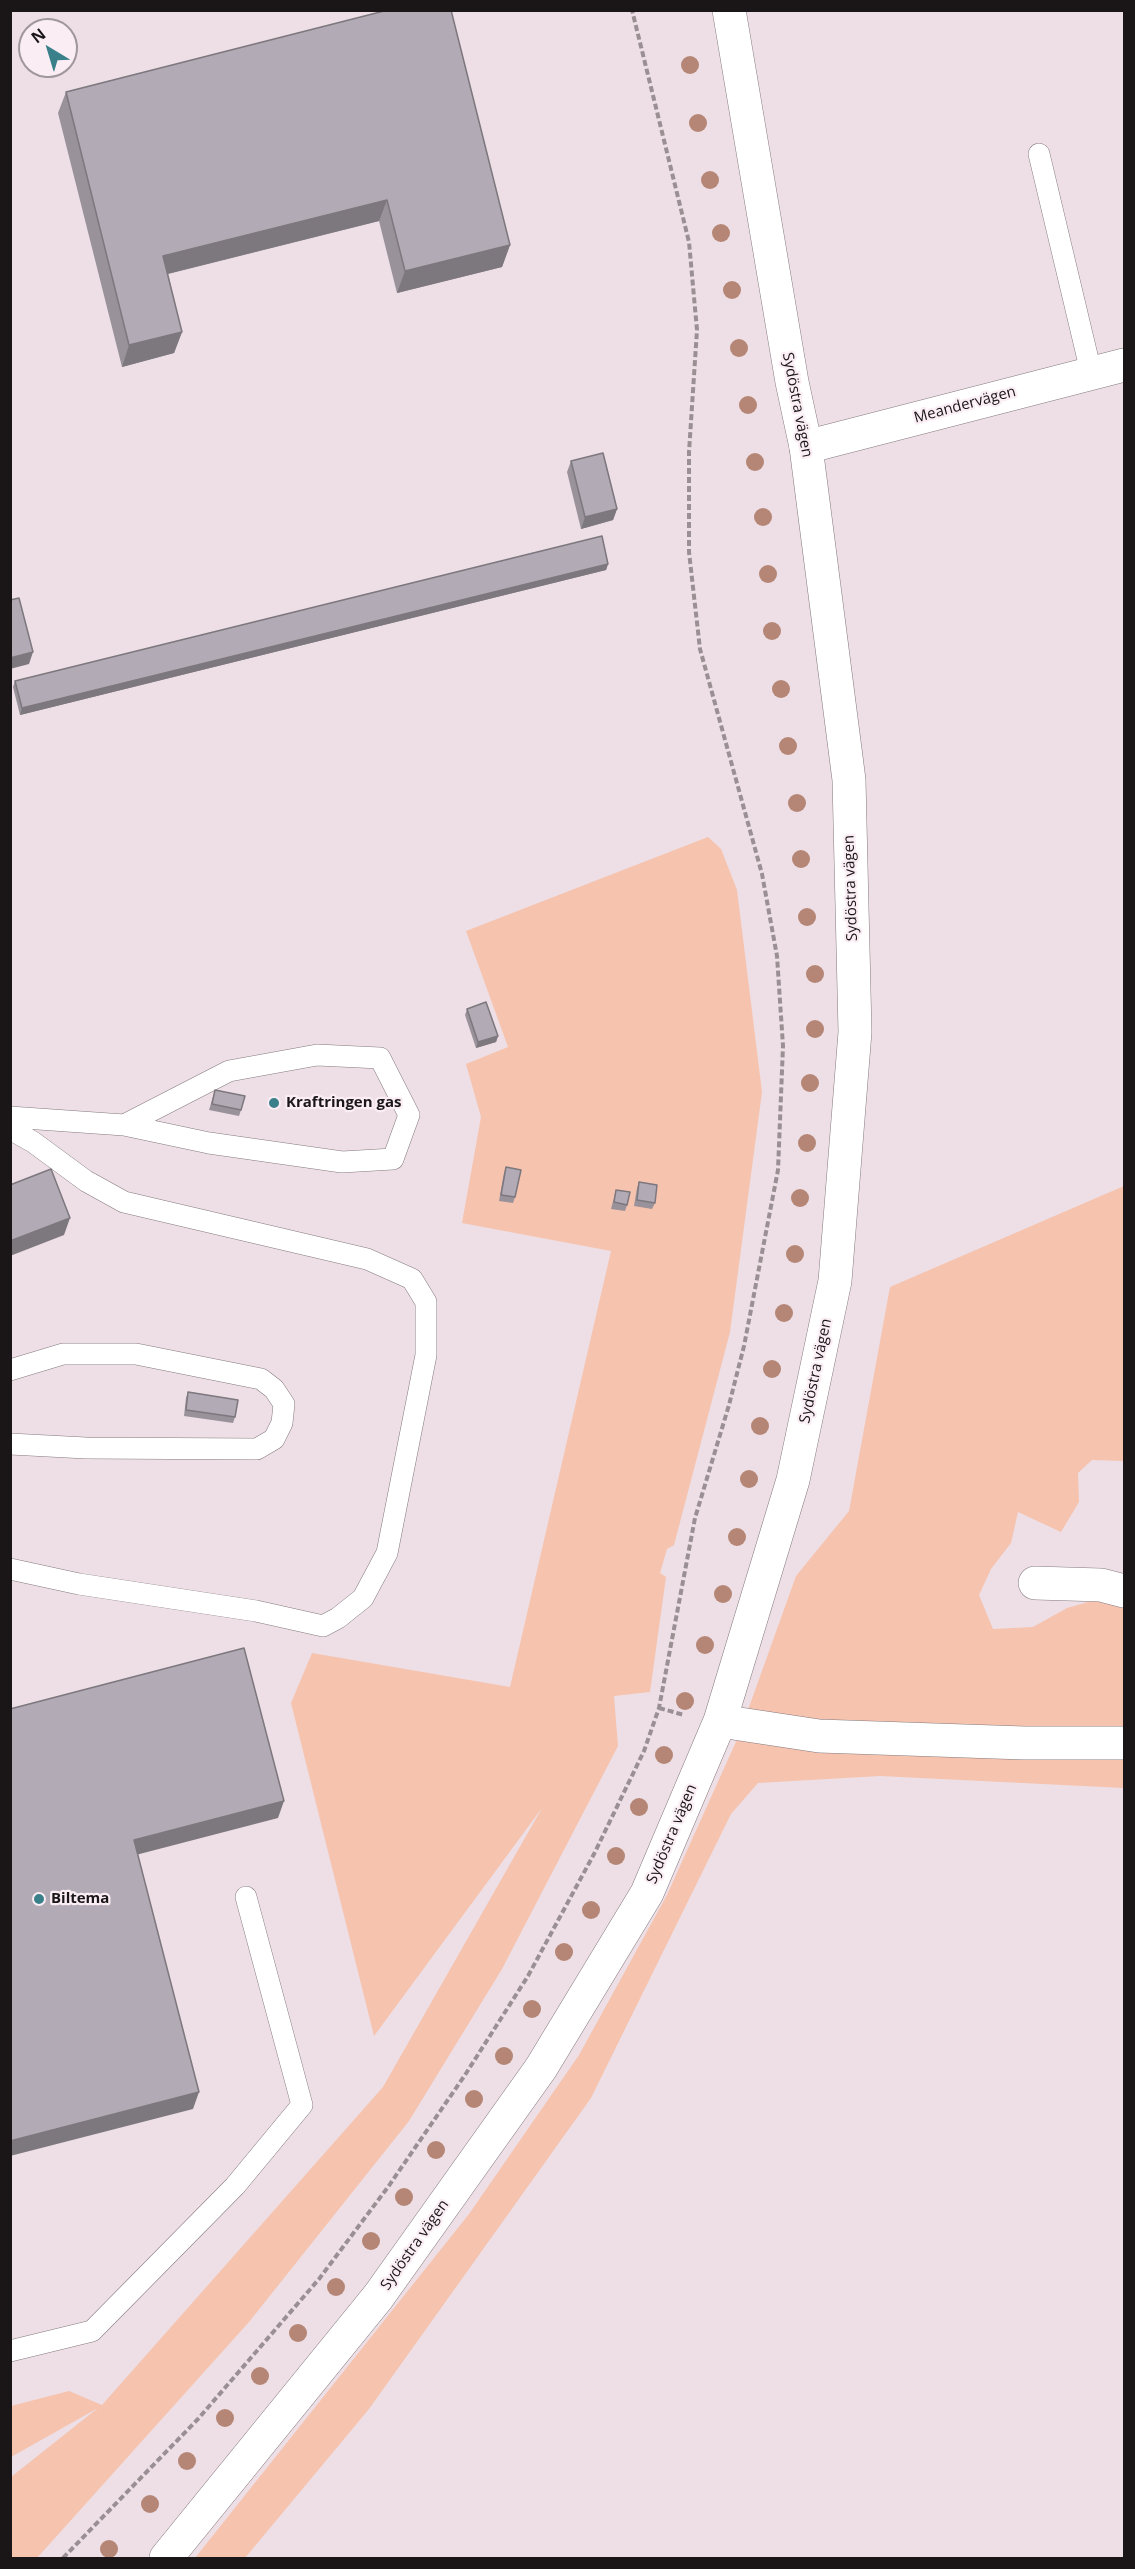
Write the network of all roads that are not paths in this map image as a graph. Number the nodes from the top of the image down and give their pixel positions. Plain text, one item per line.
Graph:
1 (729, 10) edge
2 (1039, 154) dead end
3 (1125, 365) edge
4 (1091, 372) junction
5 (806, 447) junction
6 (10, 1117) edge
7 (124, 1125) junction
8 (10, 1130) edge
9 (10, 1371) edge
10 (10, 1444) edge
11 (10, 1569) edge
12 (1035, 1583) dead end
13 (1125, 1591) edge
14 (720, 1721) junction
15 (1125, 1743) edge
16 (246, 1897) dead end
17 (10, 2351) edge
18 (166, 2559) edge

1 - 5 main road, Sydöstra vägen
2 - 4 lane
3 - 4 main road, Meandervägen
4 - 5 main road, Meandervägen
5 - 14 main road, Sydöstra vägen
6 - 7 lane
7 - 7 lane
8 - 11 lane
9 - 10 lane
12 - 13 main road
14 - 15 main road
14 - 18 main road, Sydöstra vägen
16 - 17 lane

